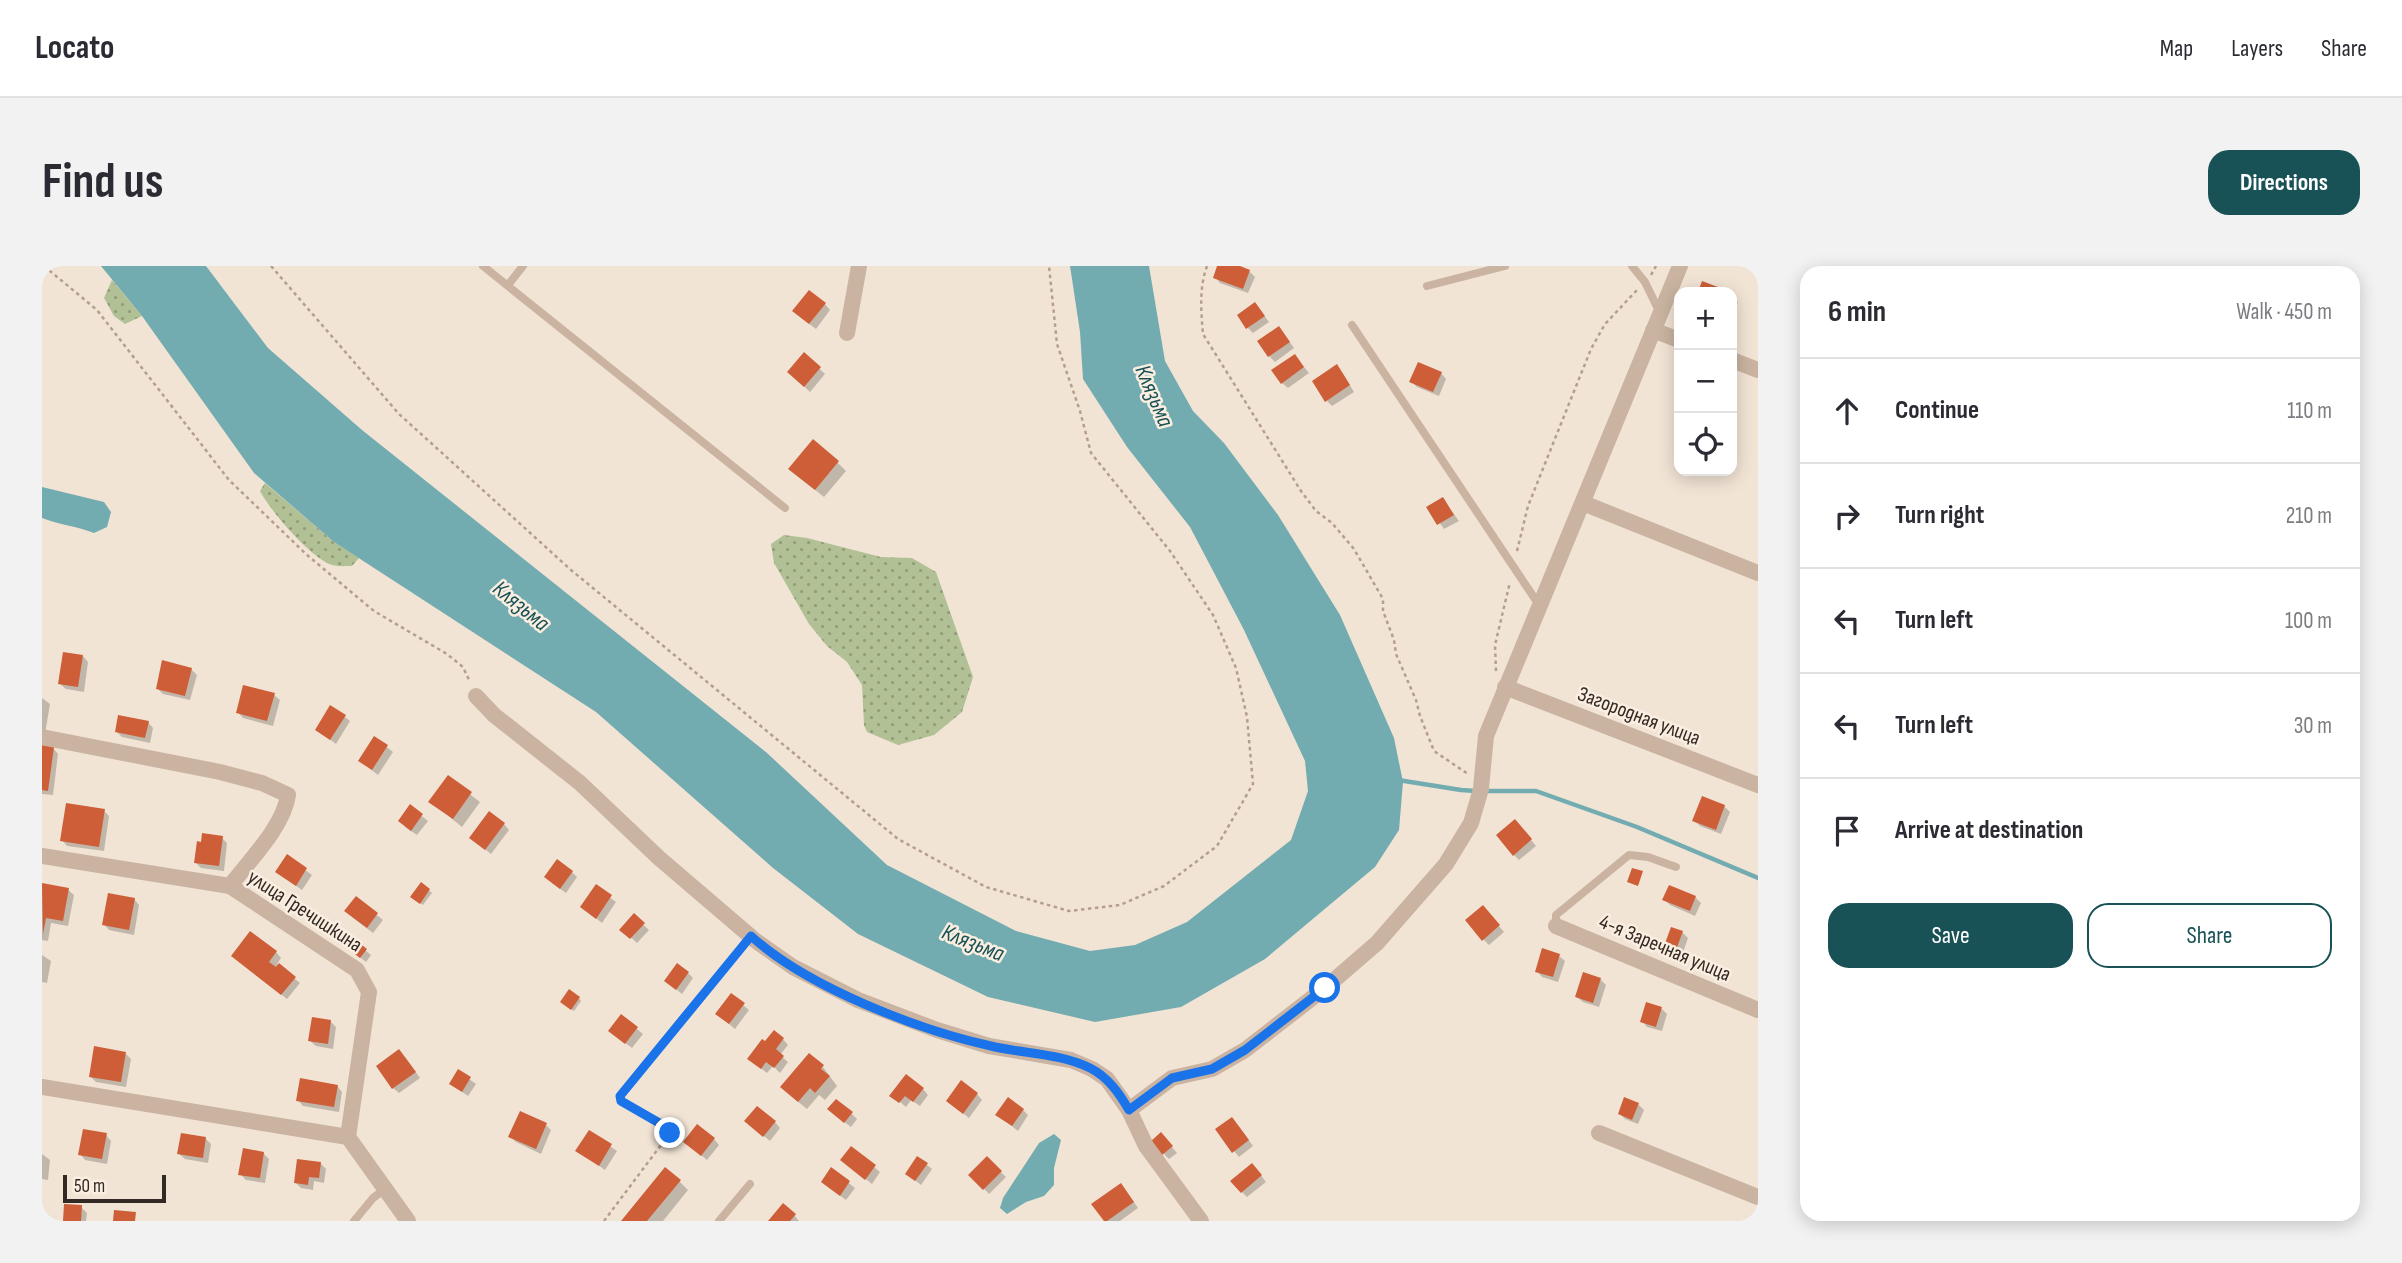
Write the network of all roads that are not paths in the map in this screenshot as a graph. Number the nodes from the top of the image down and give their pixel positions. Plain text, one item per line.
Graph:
1 (482, 266) edge
2 (523, 266) edge
3 (859, 266) edge
4 (1505, 266) edge
5 (1632, 266) edge
6 (1680, 266) edge
7 (508, 285) junction
8 (1427, 286) dead end
9 (1660, 313) junction
10 (1352, 325) dead end
11 (1653, 330) junction
12 (847, 333) dead end
13 (1674, 338) edge
14 (1737, 362) edge
15 (1758, 370) edge
16 (1583, 503) junction
17 (785, 508) dead end
18 (1758, 573) edge
19 (1539, 606) junction
20 (1505, 687) junction
21 (476, 696) road end
22 (42, 737) edge
23 (1758, 785) edge
24 (42, 856) edge
25 (1676, 867) dead end
26 (230, 886) junction
27 (1556, 926) joint
28 (1758, 1010) edge
29 (42, 1087) edge
30 (1129, 1110) junction
31 (1599, 1133) dead end
32 (348, 1137) junction
33 (750, 1184) dead end
34 (385, 1189) junction
35 (1758, 1197) edge
36 (354, 1221) edge
37 (408, 1221) edge
38 (719, 1221) edge
39 (1201, 1221) edge

1 - 7 lane
2 - 7 lane
3 - 12 street
4 - 8 lane
5 - 9 lane
6 - 9 street
7 - 17 lane
9 - 11 street
10 - 19 lane
11 - 13 street
11 - 16 street
14 - 15 street
16 - 18 street
16 - 19 street
19 - 20 street
20 - 23 street, Загородная улица
20 - 30 street
21 - 30 street
22 - 26 street
24 - 26 street, улица Гречишкина
25 - 27 lane
26 - 32 street, улица Гречишкина
27 - 28 street, 4-я Заречная улица
29 - 32 street
30 - 39 street
31 - 35 street
32 - 34 street
33 - 38 lane
34 - 36 lane
34 - 37 street

